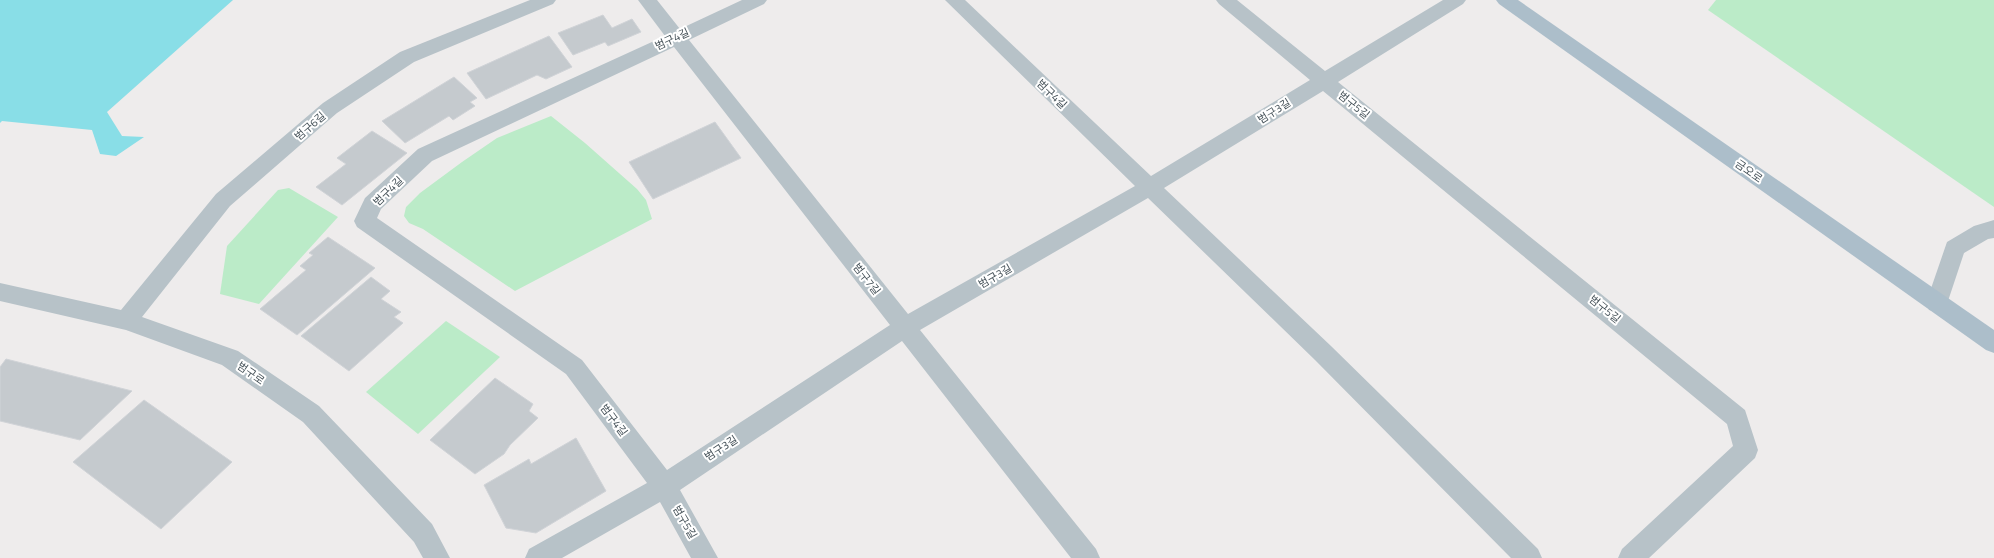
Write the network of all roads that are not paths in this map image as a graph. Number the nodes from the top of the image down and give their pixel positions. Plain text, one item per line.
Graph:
1 (547, 0) edge
2 (647, 0) edge
3 (758, 0) edge
4 (954, 0) edge
5 (1225, 0) edge
6 (1457, 0) edge
7 (1505, 0) edge
8 (676, 37) junction
9 (1324, 80) junction
10 (1150, 187) junction
11 (1994, 229) edge
12 (0, 292) edge
13 (1938, 303) junction
14 (126, 321) junction
15 (905, 327) junction
16 (1994, 343) edge
17 (664, 486) junction
18 (437, 558) edge
19 (538, 558) edge
20 (705, 558) edge
21 (1087, 558) edge
22 (1529, 558) edge
23 (1631, 558) edge

1 - 14 street, 범구6길
2 - 8 street, 범구7길
3 - 8 street, 범구4길
4 - 10 street, 범구4길
5 - 9 street
6 - 9 street, 범구3길
7 - 13 main road, 금오로
8 - 15 street, 범구7길
8 - 17 street, 범구4길
9 - 10 street, 범구3길
9 - 23 street, 범구5길
10 - 15 street, 범구3길
10 - 22 street
11 - 13 street
12 - 14 street, 범구로
13 - 16 main road, 금오로
14 - 18 street, 범구로
15 - 17 street, 범구3길
15 - 21 street, 범구7길
17 - 19 street, 범구3길
17 - 20 street, 범구5길

